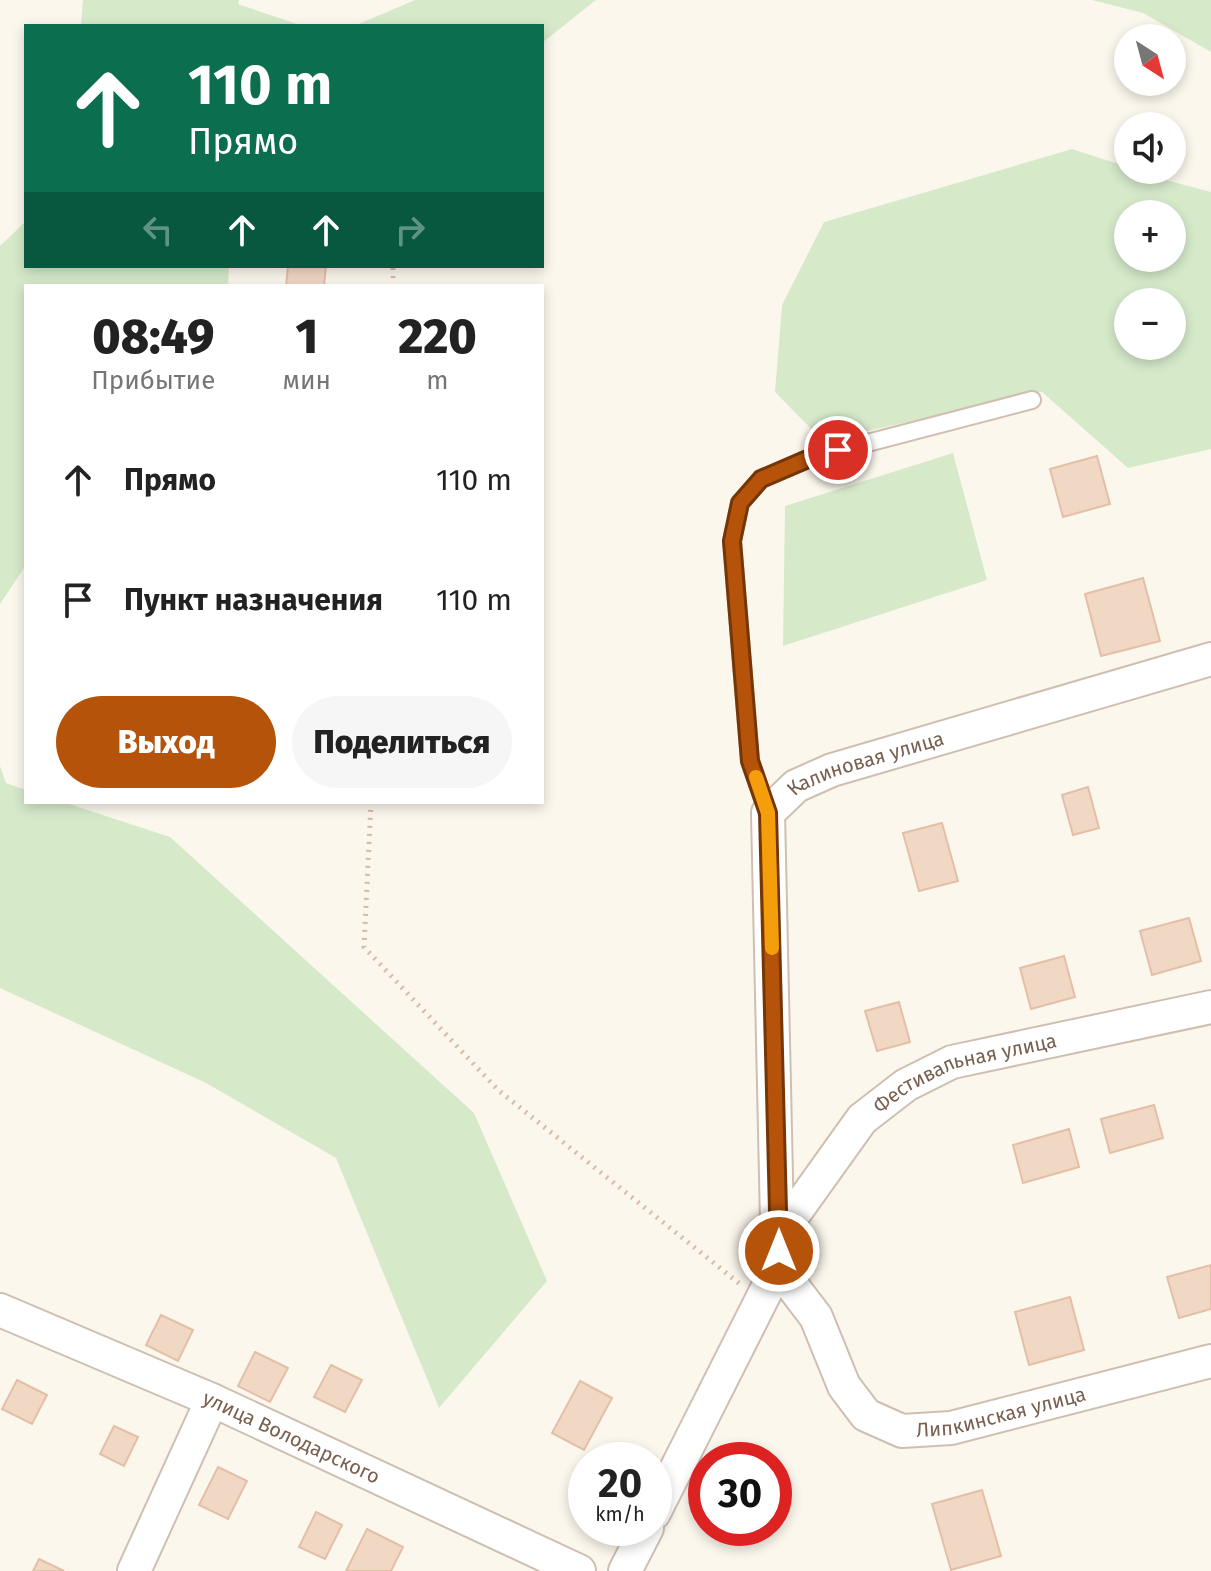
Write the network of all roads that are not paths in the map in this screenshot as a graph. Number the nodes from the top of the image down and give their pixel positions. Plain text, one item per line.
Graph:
1 (1032, 400) dead end
2 (1211, 659) edge
3 (768, 813) junction
4 (1211, 1007) edge
5 (779, 1235) junction
6 (778, 1267) junction
7 (0, 1310) edge
8 (1211, 1361) edge
9 (212, 1400) junction
10 (672, 1477) edge
11 (638, 1546) edge
12 (134, 1571) edge
13 (579, 1571) edge
14 (625, 1571) edge

1 - 3 lane
2 - 3 street, Калиновая улица
3 - 5 street, Калиновая улица
4 - 5 street, Фестивальная улица
5 - 6 street, Калиновая улица
6 - 8 street, Липкинская улица
6 - 10 street, Калиновая улица
7 - 9 street, улица Володарского
9 - 12 street
9 - 13 street, улица Володарского
11 - 14 street

